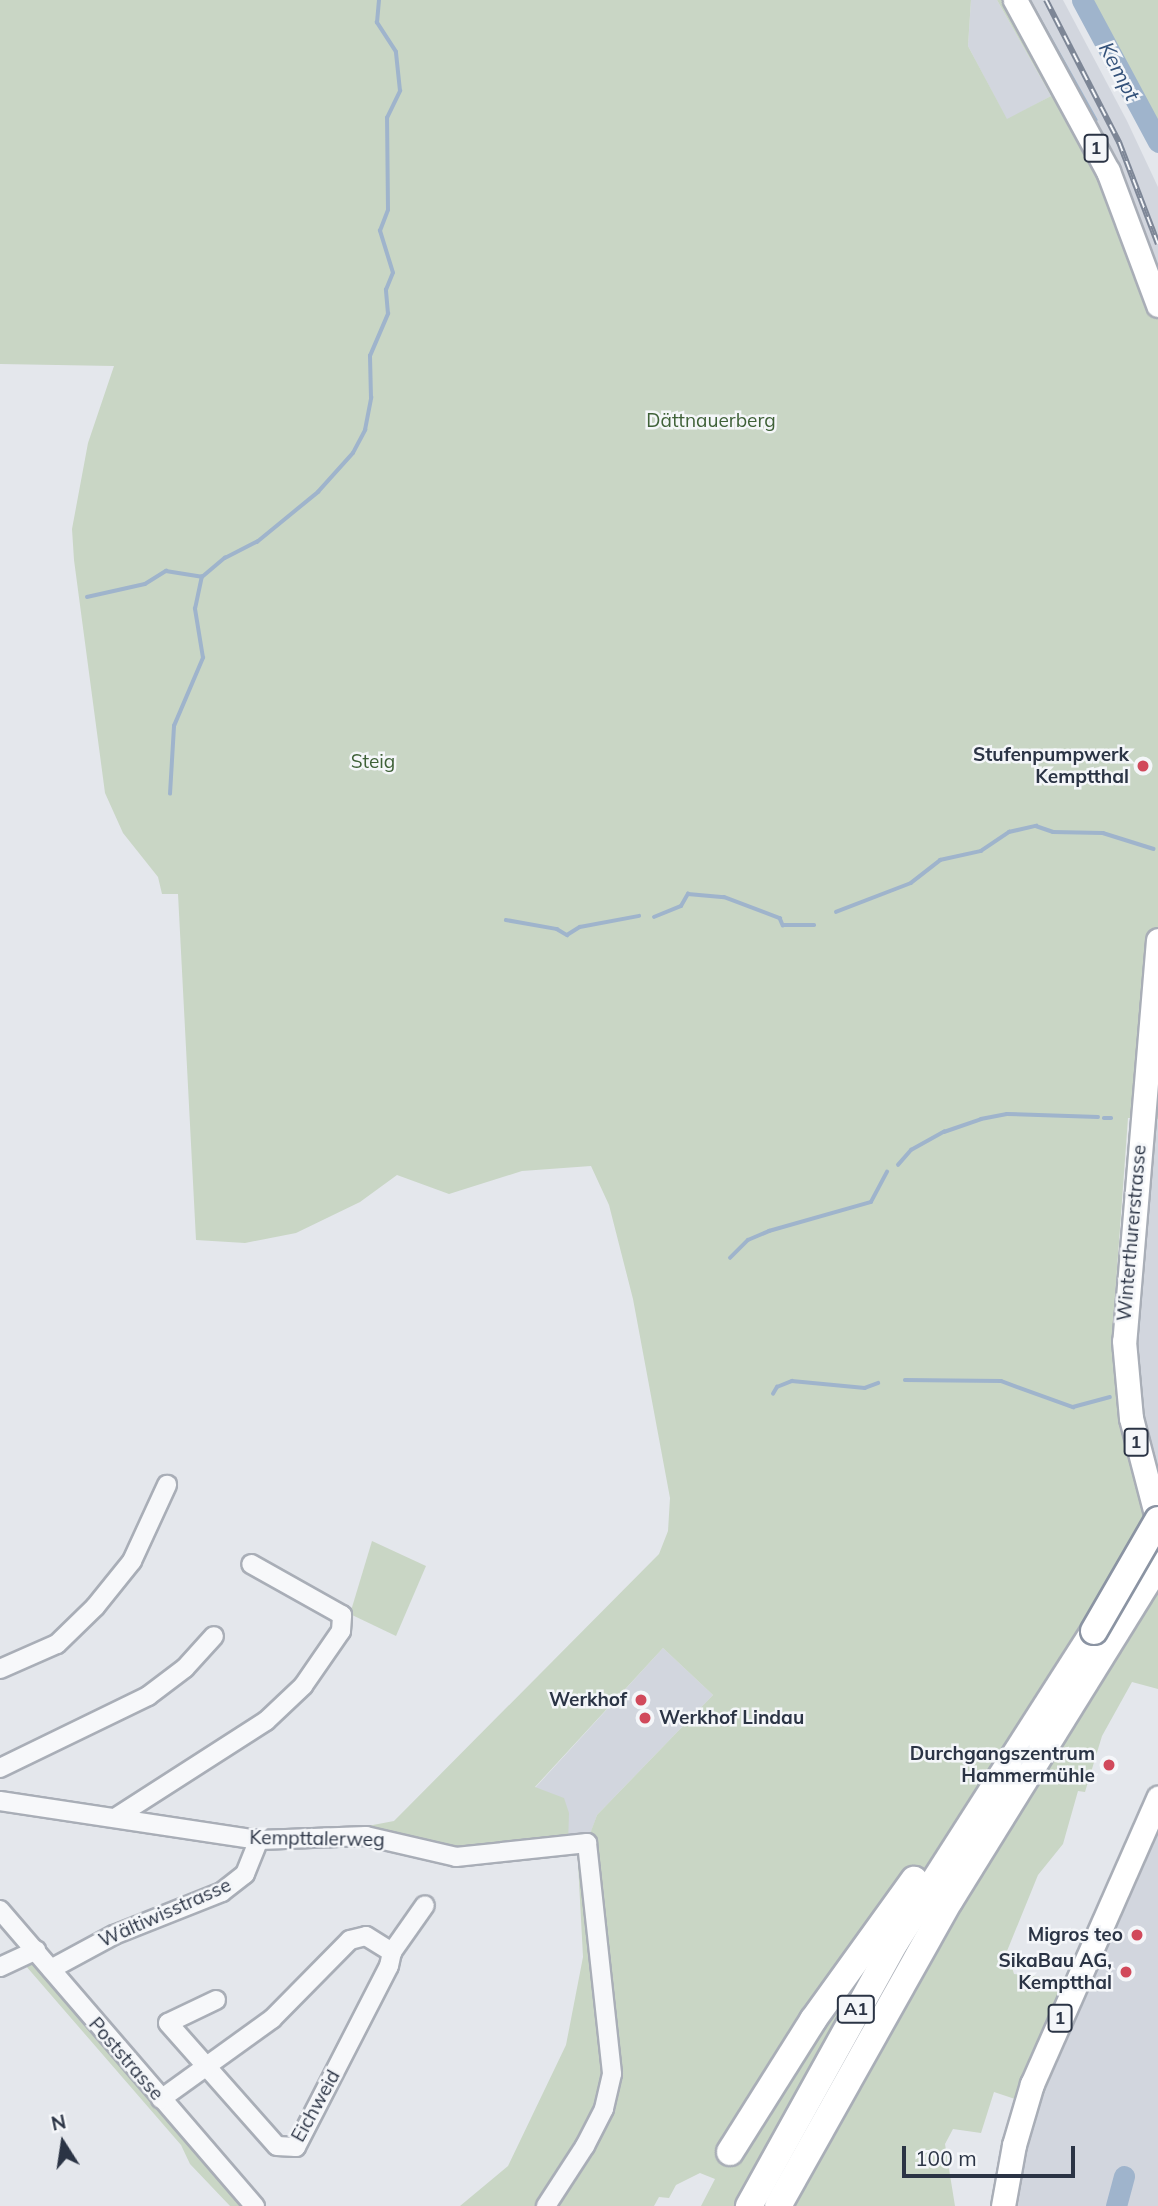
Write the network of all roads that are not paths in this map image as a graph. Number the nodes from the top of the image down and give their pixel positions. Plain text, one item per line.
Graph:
1 (1015, 0) edge
2 (1158, 305) edge
3 (1158, 940) edge
4 (167, 1485) dead end
5 (1158, 1521) edge
6 (251, 1564) dead end
7 (1158, 1565) edge
8 (214, 1636) dead end
9 (1104, 1636) junction
10 (0, 1669) edge
11 (0, 1768) edge
12 (1158, 1798) edge
13 (0, 1801) edge
14 (118, 1815) junction
15 (972, 1817) junction
16 (259, 1840) junction
17 (425, 1905) dead end
18 (0, 1910) edge
19 (36, 1950) junction
20 (391, 1952) junction
21 (0, 1967) edge
22 (51, 1969) junction
23 (216, 2000) dead end
24 (206, 2066) junction
25 (161, 2099) junction
26 (730, 2152) dead end
27 (796, 2172) junction
28 (255, 2206) edge
29 (546, 2206) edge
30 (749, 2206) edge
31 (778, 2206) edge
32 (786, 2206) edge
33 (1003, 2206) edge

1 - 2 main road, 1
3 - 5 main road, Winterthurerstrasse / 1
4 - 10 street
5 - 9 highway, A1, bridge
6 - 14 street
7 - 9 highway, A1
8 - 11 street
9 - 15 highway, A1
9 - 27 highway, A1
12 - 33 main road, 1
13 - 14 street, Kempttalerweg
14 - 16 street, Kempttalerweg
15 - 26 highway
15 - 30 highway, A1
16 - 22 street, Wältiwisstrasse
16 - 29 street, Kempttalerweg
17 - 20 street, Eichweid
18 - 19 street, Poststrasse
19 - 21 street
19 - 22 street, Poststrasse
20 - 24 street
20 - 24 street, Eichweid
22 - 25 street, Poststrasse
23 - 24 street, Eichweid
24 - 25 street
25 - 28 street, Poststrasse
27 - 31 highway, A1
27 - 32 highway, A1

